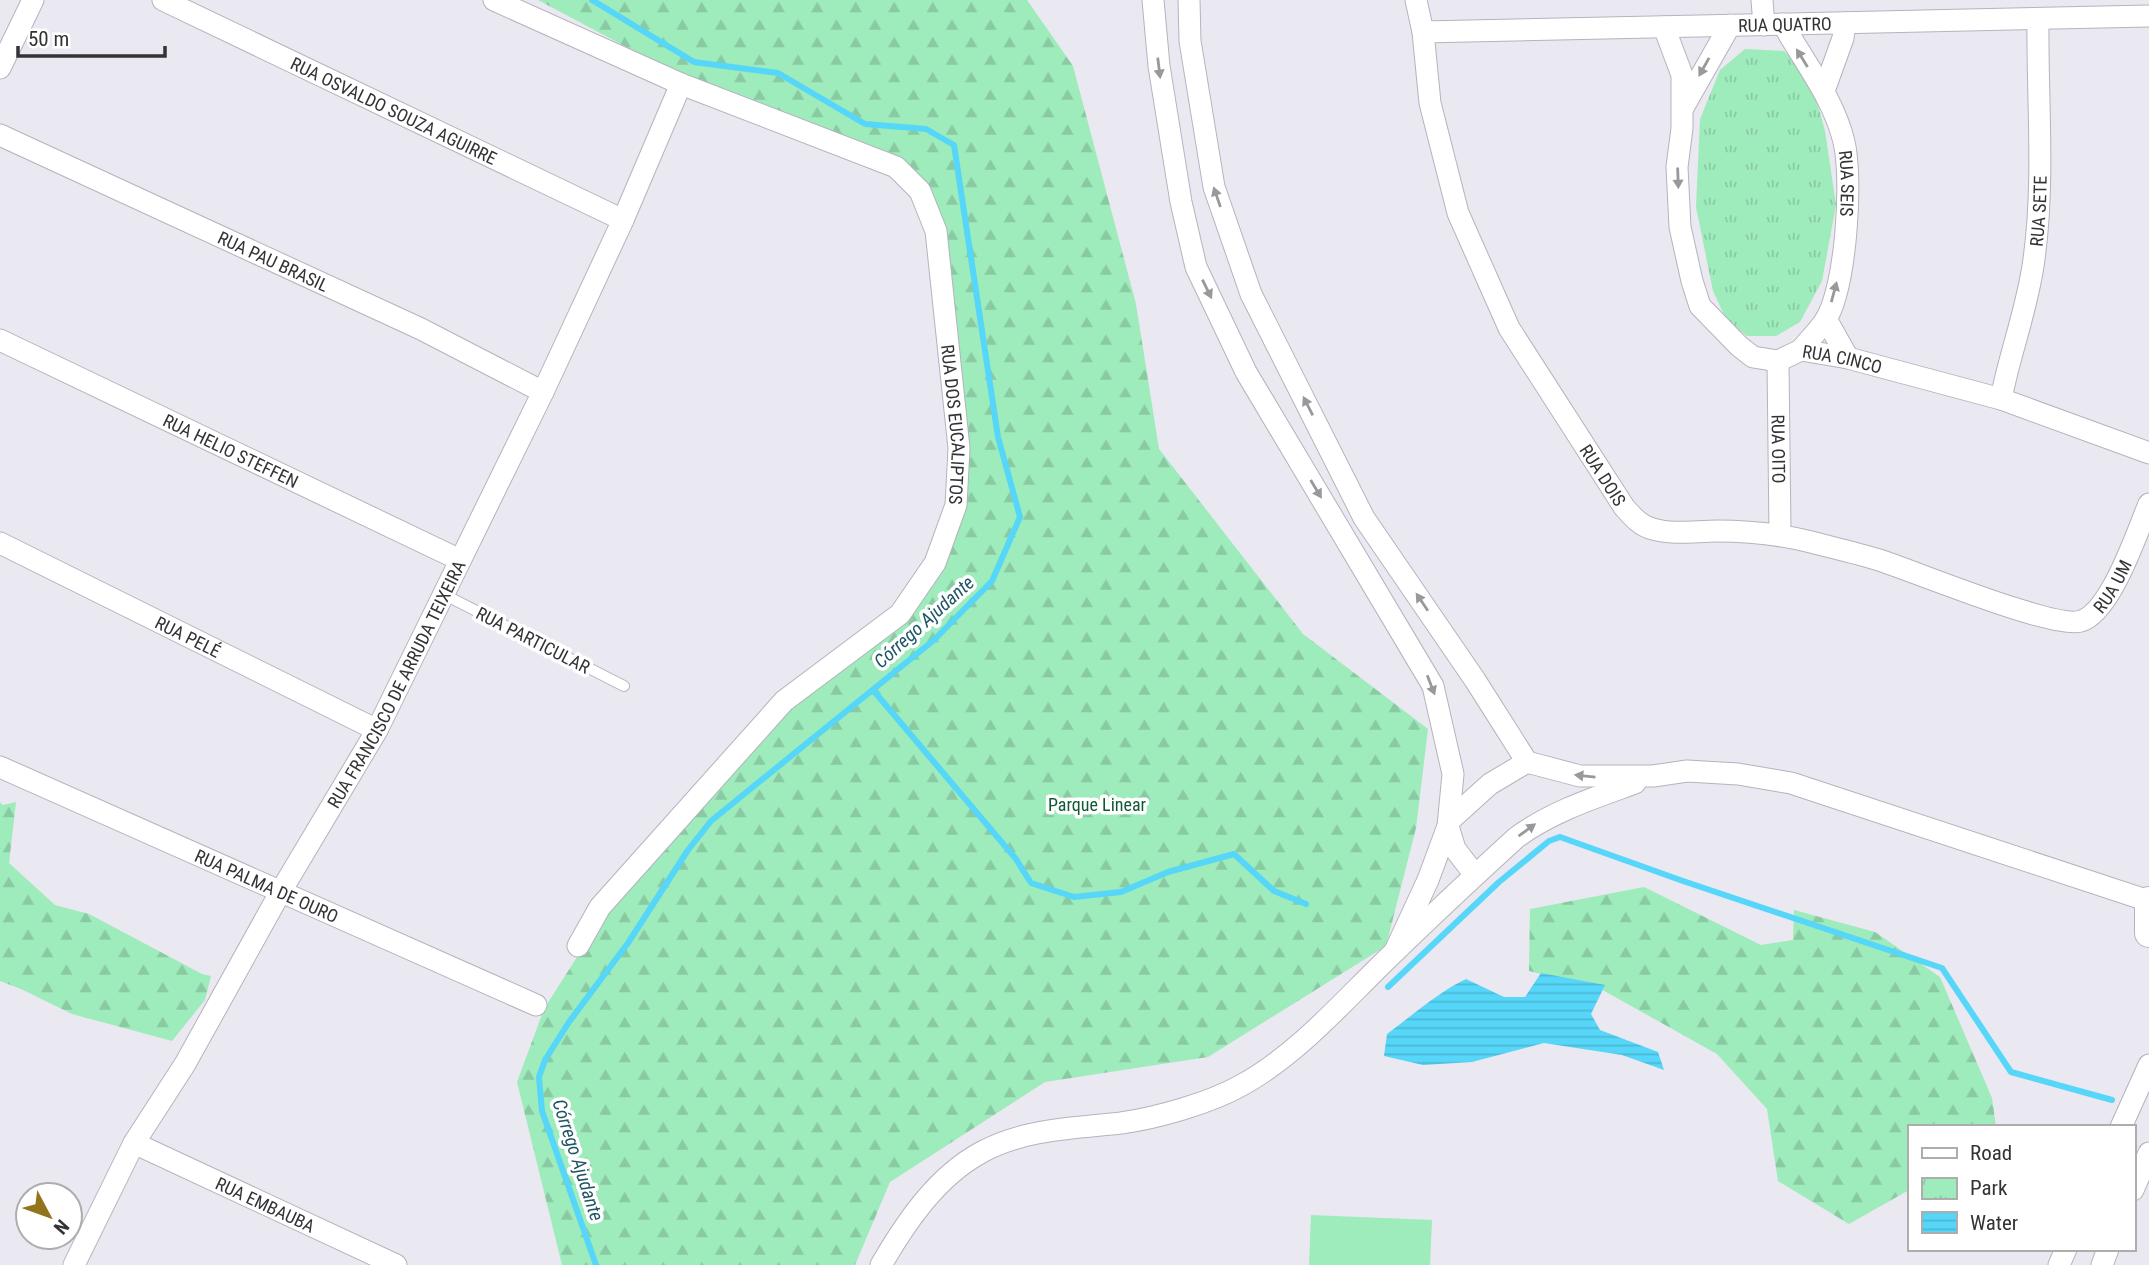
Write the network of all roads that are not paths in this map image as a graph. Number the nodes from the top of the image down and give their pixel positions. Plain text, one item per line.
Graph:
1 (33, 0) edge
2 (163, 0) edge
3 (494, 0) edge
4 (1153, 0) edge
5 (1189, 0) edge
6 (1416, 0) edge
7 (1762, 0) edge
8 (2149, 16) edge
9 (2038, 19) junction
10 (1845, 23) junction
11 (1774, 24) junction
12 (1730, 25) junction
13 (1664, 27) junction
14 (1423, 32) junction
15 (0, 68) edge
16 (681, 84) junction
17 (1824, 91) junction
18 (1681, 111) junction
19 (0, 135) edge
20 (624, 220) junction
21 (1826, 319) junction
22 (0, 340) edge
23 (1801, 350) junction
24 (1848, 358) junction
25 (1778, 361) junction
26 (543, 392) junction
27 (2001, 399) junction
28 (2149, 453) edge
29 (2149, 504) edge
30 (1780, 534) junction
31 (0, 543) edge
32 (460, 560) junction
33 (443, 594) junction
34 (2082, 621) joint
35 (624, 686) dead end
36 (377, 730) junction
37 (1527, 762) junction
38 (0, 767) edge
39 (1653, 776) junction
40 (1448, 823) junction
41 (1475, 875) junction
42 (281, 891) junction
43 (2149, 901) edge
44 (2149, 933) edge
45 (578, 946) dead end
46 (1395, 951) junction
47 (536, 1005) dead end
48 (2149, 1065) edge
49 (2122, 1125) edge
50 (134, 1143) junction
51 (2149, 1153) edge
52 (2135, 1185) edge
53 (74, 1265) edge
54 (397, 1265) edge
55 (881, 1265) edge

1 - 15 street
2 - 20 street, RUA OSVALDO SOUZA AGUIRRE
3 - 16 street, RUA DOS EUCALIPTOS
4 -> 40 street
37 -> 5 street
6 - 14 street, RUA DOIS
7 - 11 street
8 - 9 street, RUA QUATRO
9 - 10 street, RUA QUATRO
9 - 27 street, RUA SETE
10 - 11 street, RUA QUATRO
10 - 17 street
11 - 12 street, RUA QUATRO
17 -> 11 street, RUA SEIS
12 - 13 street, RUA QUATRO
12 -> 18 street, RUA CINCO
13 - 14 street, RUA QUATRO
13 - 18 street, RUA CINCO
14 - 30 street, RUA DOIS
16 - 20 street, RUA FRANCISCO DE ARRUDA TEIXEIRA
16 - 45 street, RUA DOS EUCALIPTOS
21 -> 17 street, RUA SEIS
18 -> 25 street, RUA CINCO
19 - 26 street, RUA PAU BRASIL
20 - 26 street, RUA FRANCISCO DE ARRUDA TEIXEIRA
21 - 23 street, RUA SEIS
21 - 24 street
22 - 32 street, RUA HELIO STEFFEN
23 - 24 street, RUA CINCO
23 - 25 street, RUA CINCO
24 - 27 street, RUA CINCO
25 - 30 street, RUA OITO
26 - 32 street, RUA FRANCISCO DE ARRUDA TEIXEIRA
27 - 28 street, RUA CINCO
29 - 34 street, RUA UM
30 - 34 street, RUA DOIS
31 - 36 street, RUA PELÉ
32 - 33 street, RUA FRANCISCO DE ARRUDA TEIXEIRA
33 - 35 lane, RUA PARTICULAR
33 - 36 street, RUA FRANCISCO DE ARRUDA TEIXEIRA
36 - 42 street, RUA FRANCISCO DE ARRUDA TEIXEIRA
39 -> 37 street
37 - 40 street
38 - 42 street, RUA PALMA DE OURO
41 -> 39 street
39 - 43 street
40 - 41 street
40 - 46 street
41 - 46 street
42 - 47 street, RUA PALMA DE OURO
42 - 50 street, RUA FRANCISCO DE ARRUDA TEIXEIRA
43 - 44 street
46 - 55 street
48 - 49 street
50 - 53 street, RUA FRANCISCO DE ARRUDA TEIXEIRA
50 - 54 street, RUA EMBAUBA
51 - 52 street

